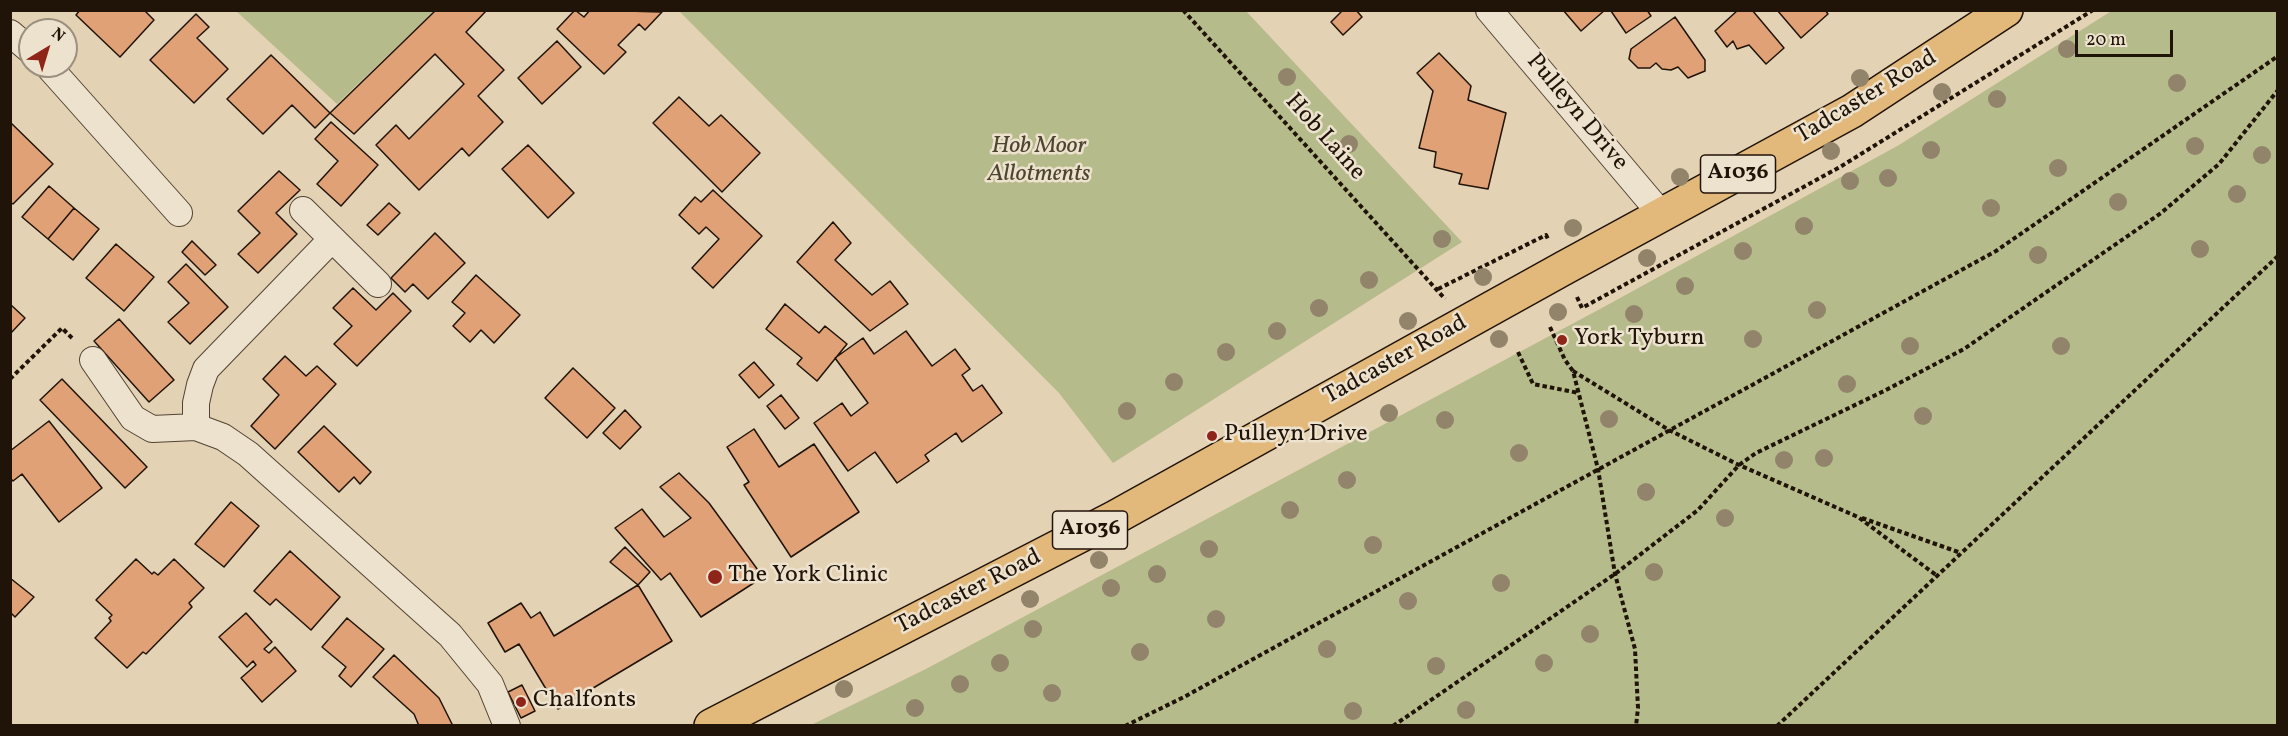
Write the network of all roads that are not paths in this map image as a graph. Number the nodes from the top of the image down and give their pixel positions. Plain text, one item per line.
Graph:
1 (1489, 10) edge
2 (2006, 10) edge
3 (59, 78) edge
4 (303, 210) dead end
5 (179, 213) dead end
6 (1662, 215) junction
7 (332, 239) junction
8 (378, 284) dead end
9 (93, 360) road end
10 (196, 427) junction
11 (507, 726) edge
12 (711, 726) edge

1 - 6 street, Pulleyn Drive
2 - 6 main road, Tadcaster Road / A1036
3 - 5 street
4 - 7 street
6 - 12 main road, Tadcaster Road / A1036
7 - 8 street
7 - 10 street
9 - 10 street
10 - 11 street

